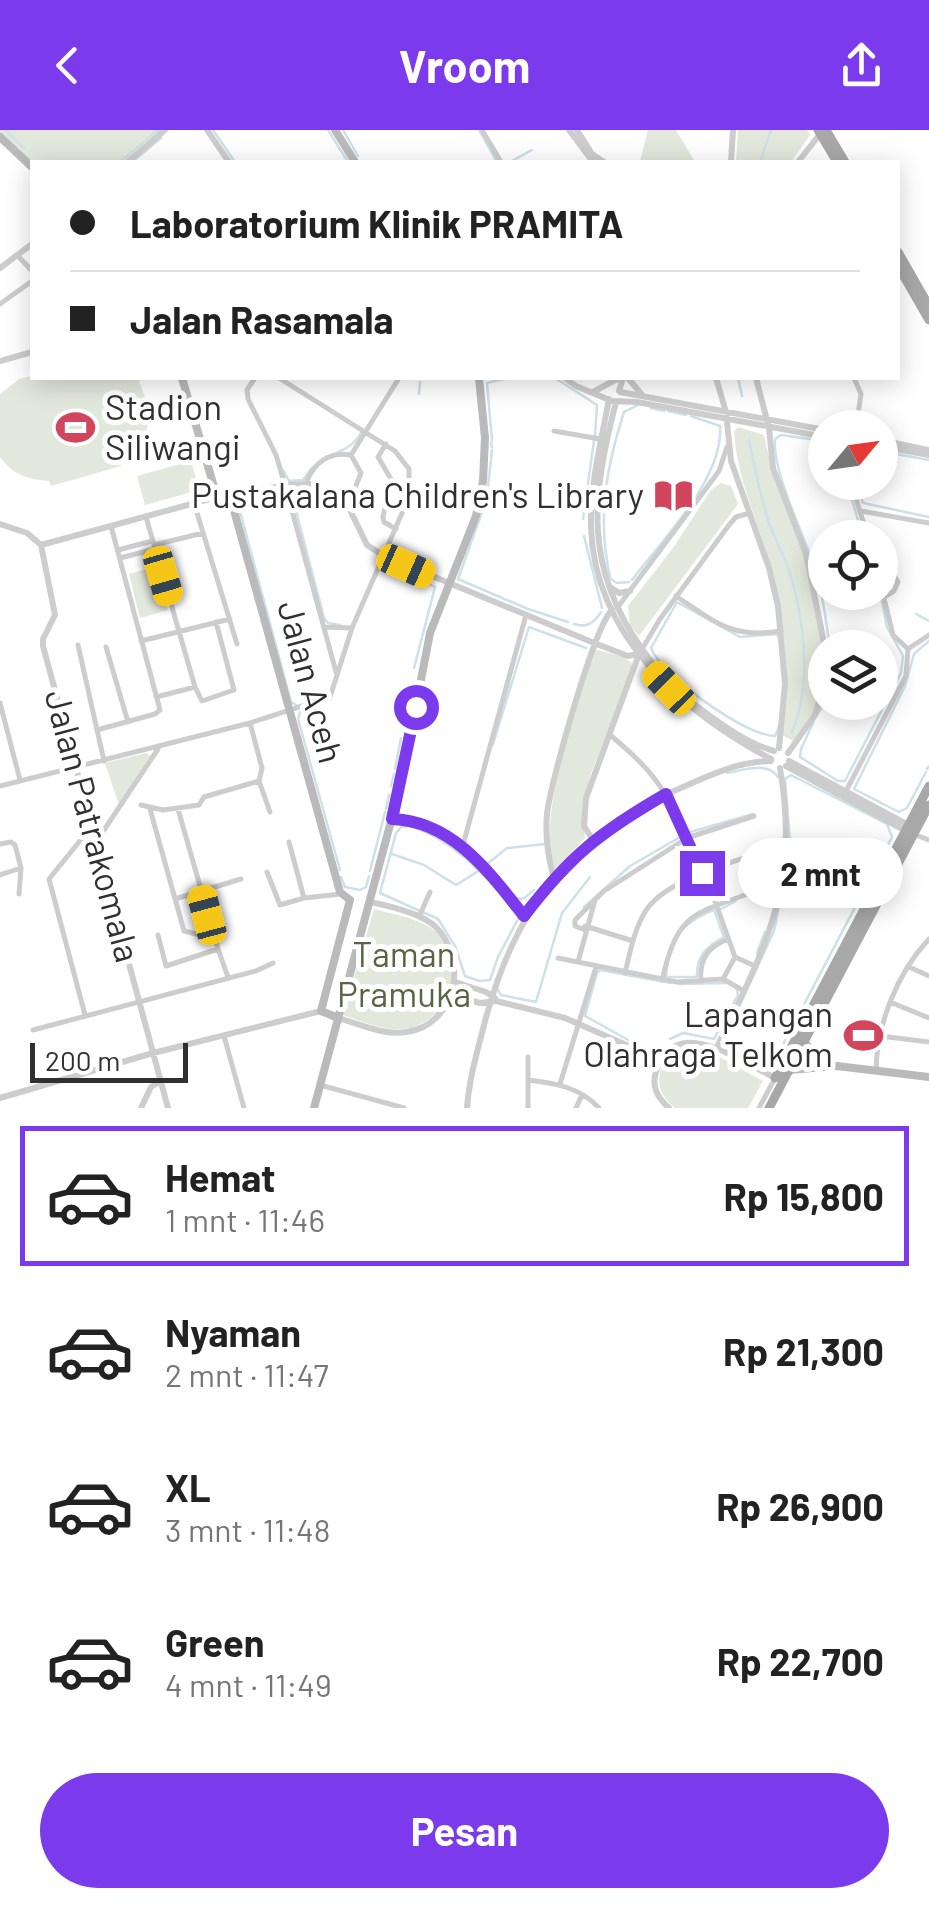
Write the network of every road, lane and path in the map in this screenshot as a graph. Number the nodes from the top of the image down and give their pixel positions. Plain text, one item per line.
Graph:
1 (165, 130) edge
2 (207, 130) edge
3 (335, 130) edge
4 (482, 130) edge
5 (573, 130) edge
6 (733, 130) edge
7 (821, 131) edge
8 (0, 137) edge
9 (130, 160) edge
10 (228, 160) edge
11 (354, 160) edge
12 (500, 160) edge
13 (591, 160) edge
14 (601, 160) edge
15 (731, 160) edge
16 (799, 160) edge
17 (836, 160) edge
18 (843, 160) edge
19 (30, 165) edge
20 (30, 246) edge
21 (900, 255) edge
22 (18, 256) junction
23 (0, 268) edge
24 (900, 269) edge
25 (30, 270) edge
26 (30, 282) edge
27 (0, 304) edge
28 (929, 306) edge
29 (929, 320) edge
30 (30, 353) edge
31 (0, 361) edge
32 (183, 380) edge
33 (254, 380) edge
34 (283, 380) edge
35 (297, 380) edge
36 (398, 380) edge
37 (479, 380) edge
38 (569, 380) edge
39 (619, 380) edge
40 (622, 380) edge
41 (625, 380) edge
42 (717, 380) edge
43 (757, 380) edge
44 (855, 380) edge
45 (294, 385) junction
46 (592, 393) junction
47 (615, 397) junction
48 (640, 399) junction
49 (859, 410) edge
50 (726, 415) junction
51 (608, 417) junction
52 (769, 424) junction
53 (366, 430) junction
54 (554, 431) dead end
55 (808, 431) edge
56 (600, 439) junction
57 (386, 444) junction
58 (728, 445) junction
59 (898, 447) edge
60 (929, 453) edge
61 (351, 456) junction
62 (306, 483) junction
63 (286, 485) junction
64 (596, 486) junction
65 (230, 496) junction
66 (217, 497) junction
67 (857, 500) edge
68 (194, 503) junction
69 (348, 506) junction
70 (861, 510) junction
71 (750, 513) junction
72 (146, 517) junction
73 (864, 520) edge
74 (929, 523) edge
75 (0, 524) edge
76 (111, 526) junction
77 (396, 529) junction
78 (204, 533) junction
79 (154, 545) junction
80 (41, 546) junction
81 (119, 554) junction
82 (384, 556) junction
83 (606, 583) junction
84 (448, 585) junction
85 (630, 591) junction
86 (676, 596) junction
87 (614, 609) junction
88 (887, 610) edge
89 (526, 615) junction
90 (230, 620) junction
91 (216, 622) junction
92 (325, 627) junction
93 (352, 628) junction
94 (600, 630) junction
95 (781, 630) junction
96 (822, 630) edge
97 (179, 632) junction
98 (929, 635) edge
99 (580, 636) junction
100 (647, 640) junction
101 (142, 641) junction
102 (594, 643) junction
103 (236, 644) dead end
104 (78, 645) dead end
105 (106, 646) dead end
106 (908, 649) junction
107 (640, 652) junction
108 (652, 663) junction
109 (630, 672) junction
110 (654, 673) junction
111 (337, 674) junction
112 (195, 688) junction
113 (156, 697) junction
114 (0, 702) edge
115 (290, 712) junction
116 (702, 713) junction
117 (813, 720) edge
118 (128, 722) junction
119 (250, 724) junction
120 (97, 730) junction
121 (609, 734) junction
122 (780, 737) junction
123 (744, 743) junction
124 (796, 745) junction
125 (158, 748) junction
126 (774, 755) junction
127 (104, 761) junction
128 (789, 764) junction
129 (744, 765) junction
130 (76, 767) junction
131 (20, 780) junction
132 (259, 780) junction
133 (782, 781) junction
134 (0, 786) edge
135 (929, 786) edge
136 (666, 794) junction
137 (844, 794) junction
138 (134, 801) junction
139 (929, 805) edge
140 (150, 809) junction
141 (178, 809) junction
142 (270, 812) dead end
143 (754, 816) dead end
144 (392, 819) junction
145 (92, 826) junction
146 (913, 831) junction
147 (687, 838) junction
148 (593, 840) junction
149 (929, 840) edge
150 (96, 842) junction
151 (290, 842) dead end
152 (0, 844) edge
153 (463, 845) junction
154 (787, 849) junction
155 (758, 854) dead end
156 (785, 867) junction
157 (21, 868) junction
158 (267, 872) dead end
159 (702, 873) junction
160 (0, 875) edge
161 (554, 876) junction
162 (241, 879) dead end
163 (200, 892) junction
164 (430, 892) dead end
165 (753, 892) dead end
166 (20, 894) dead end
167 (341, 894) junction
168 (304, 898) junction
169 (176, 899) junction
170 (350, 900) junction
171 (595, 900) junction
172 (370, 902) junction
173 (716, 906) junction
174 (422, 913) junction
175 (524, 916) junction
176 (585, 928) junction
177 (158, 934) dead end
178 (213, 938) junction
179 (728, 939) junction
180 (929, 939) edge
181 (634, 940) junction
182 (218, 949) junction
183 (735, 957) junction
184 (558, 958) dead end
185 (578, 962) junction
186 (273, 963) dead end
187 (596, 966) junction
188 (908, 966) junction
189 (756, 967) junction
190 (624, 973) junction
191 (929, 976) edge
192 (228, 978) junction
193 (723, 979) junction
194 (662, 980) junction
195 (455, 982) junction
196 (701, 982) junction
197 (744, 992) junction
198 (451, 994) junction
199 (493, 1000) junction
200 (140, 1001) junction
201 (890, 1002) junction
202 (322, 1011) junction
203 (85, 1015) junction
204 (338, 1018) junction
205 (929, 1018) edge
206 (580, 1023) junction
207 (33, 1030) dead end
208 (224, 1036) junction
209 (880, 1036) junction
210 (801, 1040) junction
211 (929, 1042) edge
212 (716, 1049) junction
213 (666, 1051) junction
214 (153, 1053) junction
215 (647, 1054) junction
216 (528, 1057) dead end
217 (832, 1066) junction
218 (656, 1070) junction
219 (789, 1070) junction
220 (876, 1070) junction
221 (929, 1077) edge
222 (528, 1080) junction
223 (779, 1080) junction
224 (160, 1081) junction
225 (560, 1084) junction
226 (320, 1085) junction
227 (582, 1095) junction
228 (0, 1098) edge
229 (375, 1104) edge
230 (141, 1108) edge
231 (168, 1108) edge
232 (244, 1108) edge
233 (314, 1108) edge
234 (404, 1108) edge
235 (467, 1108) edge
236 (528, 1108) edge
237 (576, 1108) edge
238 (599, 1108) edge
239 (669, 1108) edge
240 (759, 1108) edge
241 (769, 1108) edge

1 - 9 street
2 - 10 street
3 - 11 main road
4 - 12 street
5 - 13 street
5 - 14 street
6 - 15 street
7 - 16 street
7 - 17 main road
7 - 18 main road
8 - 19 main road
20 - 22 street
21 - 28 main road
22 - 23 street
22 - 25 street
24 - 29 main road
26 - 27 street
30 - 31 street
32 - 66 main road
33 - 63 street
34 - 45 street
35 - 45 street
36 - 53 street
37 - 84 main road
38 - 46 street
39 - 46 street
40 - 47 street
41 - 48 street
42 - 50 street
43 - 52 street
44 - 49 street
45 - 53 street
46 - 47 street
46 - 51 street
47 - 48 street
47 - 51 street
48 - 50 street
48 - 51 street
50 - 52 street
50 - 58 street
51 - 56 street
51 - 64 street
52 - 55 street
52 - 96 street
53 - 57 street
53 - 61 street
54 - 56 street
56 - 64 street
57 - 77 street
57 - 77 street
58 - 71 street
58 - 85 street
59 - 60 street
61 - 62 street
61 - 69 street
62 - 63 street
62 - 69 street
63 - 65 street
63 - 92 street
64 - 83 street
64 - 87 street
65 - 66 main road
65 - 115 main road, Jalan Aceh
66 - 68 street
67 - 70 street
68 - 72 street
68 - 78 street
69 - 82 street
70 - 73 street
70 - 74 street
71 - 86 street
71 - 95 street
72 - 76 street
72 - 79 street
75 - 80 street
76 - 80 street
76 - 81 street
77 - 82 street
78 - 79 street
78 - 90 street
79 - 81 street
79 - 97 street
80 - 130 street, Jalan Patrakomala
81 - 101 street
82 - 84 street
82 - 93 street
83 - 85 street
83 - 87 street
84 - 89 street
84 - 144 main road
85 - 87 street
86 - 95 street
86 - 100 street
87 - 94 street
87 - 107 street
88 - 106 street
89 - 99 street
89 - 153 street
90 - 91 street
90 - 103 street
91 - 97 street
91 - 112 street
92 - 93 street
92 - 111 street
93 - 111 street
94 - 99 street
94 - 102 street
95 - 122 street
97 - 101 street
97 - 112 street
98 - 106 street
99 - 102 street
100 - 107 street
100 - 108 street
101 - 113 street
102 - 107 street
102 - 161 street
104 - 120 street
105 - 118 street
106 - 137 street
107 - 108 street
107 - 109 street
107 - 110 street
108 - 116 street
109 - 110 street
109 - 121 street
110 - 116 street
111 - 115 street
112 - 113 street
113 - 118 street
114 - 131 street
115 - 119 street
115 - 167 main road, Jalan Aceh
116 - 123 street
116 - 126 street
117 - 124 street
118 - 120 street
119 - 125 street
119 - 132 street
120 - 127 street
121 - 136 street
121 - 148 street
122 - 124 street
122 - 126 street
123 - 126 street
123 - 129 street
124 - 128 street
125 - 127 street
125 - 138 street
126 - 128 street
126 - 128 street
126 - 129 street
127 - 130 street
128 - 133 street
128 - 133 street
128 - 137 street
129 - 136 street
130 - 131 street
130 - 145 street, Jalan Patrakomala
131 - 134 street
132 - 141 street
132 - 142 street
133 - 154 street
135 - 146 main road
136 - 147 street
136 - 148 street
137 - 146 street
138 - 140 street
138 - 150 street
139 - 146 main road
140 - 141 street
140 - 169 street
141 - 163 street
143 - 147 street
144 - 153 street
144 - 172 main road
145 - 150 street, Jalan Patrakomala
145 - 203 street
146 - 149 street
146 - 210 main road
147 - 159 street
147 - 171 street
148 - 161 street
150 - 200 street, Jalan Patrakomala
151 - 168 street
152 - 157 street
153 - 175 street
154 - 156 street
154 - 156 street
155 - 159 street
156 - 189 street
157 - 160 street
157 - 166 street
158 - 168 street
159 - 173 street
159 - 181 street
161 - 175 street
162 - 163 street
163 - 169 street
163 - 178 street
164 - 174 street
165 - 173 street
167 - 168 street
167 - 170 main road
169 - 178 street
170 - 172 main road
170 - 202 main road
171 - 176 street
171 - 176 street
172 - 174 street
172 - 204 main road
173 - 179 street
173 - 194 street
174 - 195 street
175 - 199 street
176 - 181 street
176 - 185 street
177 - 182 street
178 - 182 street
179 - 183 street
179 - 196 street
180 - 188 street
181 - 190 street
182 - 192 street
183 - 189 street
183 - 193 street
184 - 185 street
185 - 187 street
186 - 192 street
187 - 190 street
187 - 206 street
188 - 191 street
188 - 201 street
189 - 197 street
190 - 194 street
192 - 200 street
193 - 196 street
193 - 197 street
194 - 196 street
195 - 198 street
195 - 199 street
197 - 212 street
198 - 199 street
198 - 204 street
199 - 206 street
199 - 235 street
200 - 203 street
200 - 214 street, Jalan Patrakomala
201 - 205 street
201 - 209 street
202 - 204 main road
202 - 208 street
203 - 207 street
204 - 226 main road
206 - 215 street
206 - 225 street
208 - 214 street
208 - 232 street
209 - 211 street
209 - 220 street
210 - 217 main road
210 - 219 main road
210 - 223 main road
212 - 213 street
212 - 223 street
213 - 215 street
213 - 218 street
214 - 224 street, Jalan Patrakomala
214 - 228 street
215 - 218 street
216 - 222 street
217 - 219 main road
217 - 220 main road
218 - 239 street
219 - 223 main road
220 - 221 main road
222 - 225 street
222 - 236 street
223 - 240 street
223 - 241 main road
224 - 230 street
224 - 231 street, Jalan Patrakomala
225 - 227 street
226 - 229 street
226 - 233 main road
227 - 237 street
227 - 238 street
229 - 234 street

